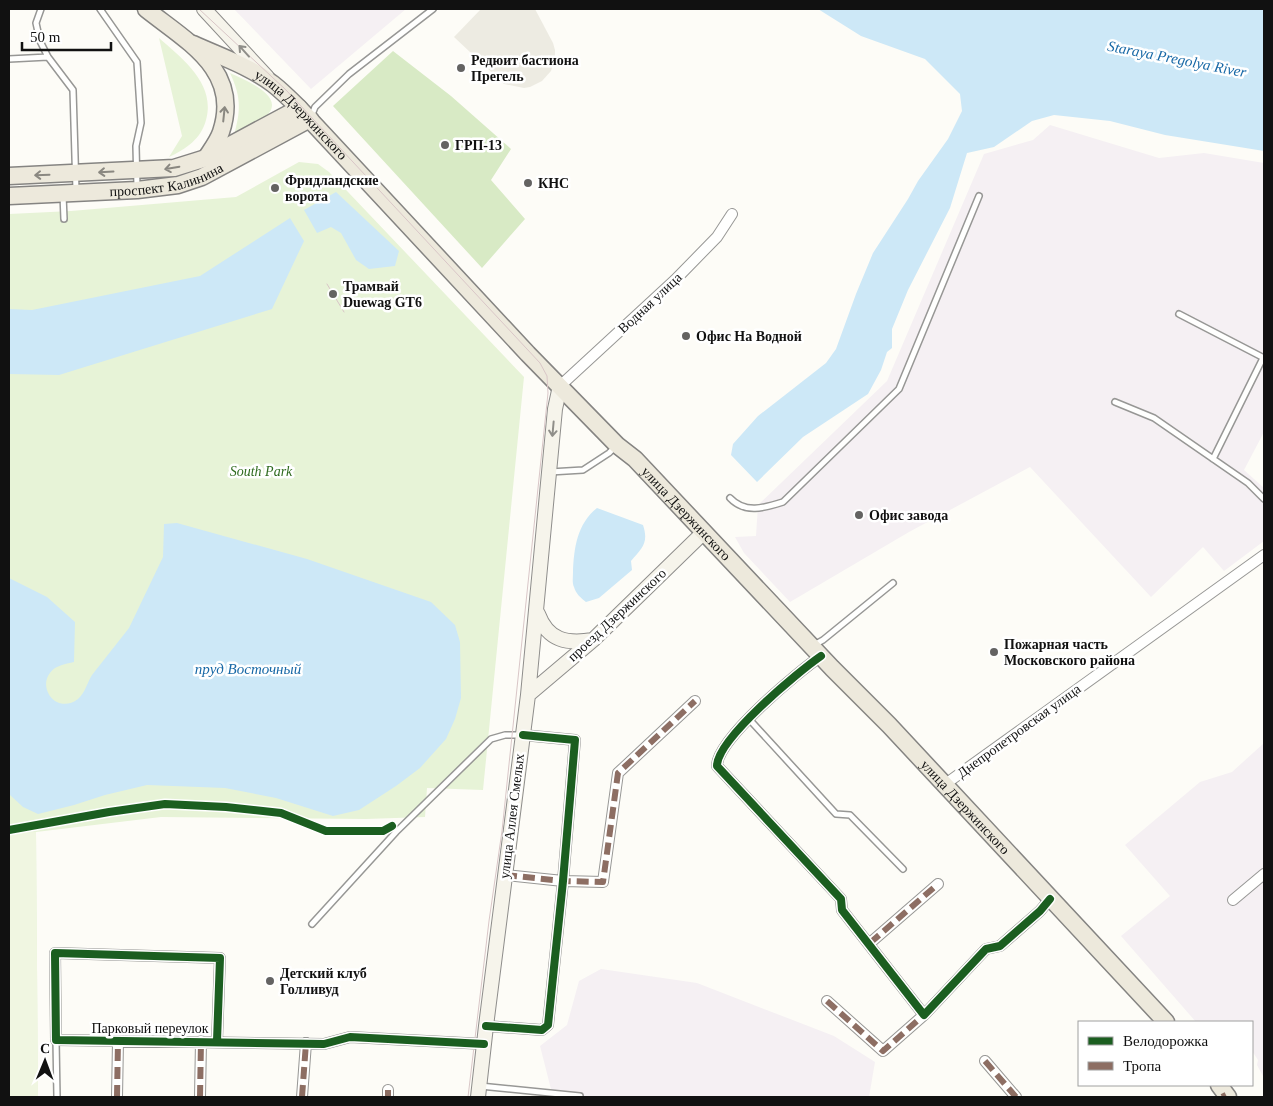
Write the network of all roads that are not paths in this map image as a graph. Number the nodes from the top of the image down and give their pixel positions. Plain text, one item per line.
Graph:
1 (41, 9) edge
2 (100, 9) edge
3 (146, 9) edge
4 (204, 9) edge
5 (433, 9) edge
6 (193, 44) junction
7 (48, 57) junction
8 (9, 59) edge
9 (275, 85) junction
10 (304, 113) junction
11 (206, 158) junction
12 (136, 171) junction
13 (75, 174) junction
14 (9, 176) edge
15 (178, 185) junction
16 (137, 190) junction
17 (70, 194) junction
18 (9, 196) edge
19 (979, 196) dead end
20 (732, 214) dead end
21 (64, 219) dead end
22 (1179, 314) dead end
23 (1264, 358) edge
24 (560, 386) junction
25 (1115, 402) dead end
26 (617, 444) junction
27 (1214, 459) junction
28 (549, 472) junction
29 (730, 498) dead end
30 (1264, 499) edge
31 (704, 532) junction
32 (1264, 556) edge
33 (893, 583) dead end
34 (536, 614) junction
35 (593, 640) junction
36 (816, 651) junction
37 (528, 695) junction
38 (695, 701) dead end
39 (748, 719) junction
40 (522, 735) junction
41 (945, 786) junction
42 (903, 869) dead end
43 (1264, 874) edge
44 (505, 875) junction
45 (563, 881) junction
46 (938, 884) dead end
47 (1050, 899) junction
48 (1233, 900) dead end
49 (312, 924) dead end
50 (870, 943) junction
51 (827, 1001) dead end
52 (924, 1015) junction
53 (1165, 1021) edge
54 (486, 1026) junction
55 (56, 1040) junction
56 (118, 1040) junction
57 (201, 1041) junction
58 (218, 1041) junction
59 (306, 1043) junction
60 (484, 1044) junction
61 (986, 1061) dead end
62 (479, 1091) edge
63 (580, 1096) edge
64 (57, 1097) edge
65 (117, 1097) edge
66 (200, 1097) edge
67 (302, 1097) edge
68 (1016, 1097) edge

1 - 7 lane
2 - 12 lane
3 - 6 main road
9 -> 4 main road, улица Дзержинского
5 - 10 lane
6 - 9 main road
11 -> 6 main road
7 - 8 lane
7 - 13 lane
9 - 10 main road, улица Дзержинского
10 - 11 main road, проспект Калинина
10 - 15 main road, проспект Калинина
10 - 24 main road, улица Дзержинского
11 -> 12 main road, проспект Калинина
11 - 15 main road
12 -> 13 main road, проспект Калинина
12 - 16 lane
13 -> 14 main road, проспект Калинина
13 - 17 lane
15 - 16 main road, проспект Калинина
16 - 17 main road, проспект Калинина
17 - 18 main road, проспект Калинина
17 - 21 lane
19 - 29 lane
20 - 24 street, Водная улица
22 - 23 lane
23 - 27 lane
24 - 26 main road, улица Дзержинского
24 -> 28 main road, улица Аллея Смелых
25 - 27 lane
26 - 28 lane
26 - 31 main road, улица Дзержинского
27 - 30 lane
28 - 34 main road, улица Аллея Смелых
31 - 35 main road, проезд Дзержинского
31 - 36 main road, улица Дзержинского
32 - 41 street, Днепропетровская улица
33 - 36 lane
34 - 35 main road
34 - 37 main road, улица Аллея Смелых
35 - 37 main road, проезд Дзержинского
36 - 39 street
36 - 41 main road, улица Дзержинского
37 - 40 main road, улица Аллея Смелых
38 - 45 street
39 - 42 lane
39 - 50 street
40 - 44 main road, улица Аллея Смелых
40 - 45 street
40 - 49 lane
41 - 47 main road, улица Дзержинского
43 - 48 street
44 - 45 street
44 - 54 main road, улица Аллея Смелых
45 - 54 street
46 - 50 street
47 - 52 street
47 - 53 main road, улица Дзержинского
50 - 52 street
51 - 52 street
54 - 60 main road, улица Аллея Смелых
55 - 56 street, Парковый переулок
55 - 58 street
55 - 64 lane
56 - 57 street, Парковый переулок
56 - 65 street
57 - 58 street, Парковый переулок
57 - 66 street
58 - 59 street, Парковый переулок
59 - 60 street, Парковый переулок
59 - 67 street
60 - 62 main road, улица Аллея Смелых
61 - 68 street
62 - 63 lane

